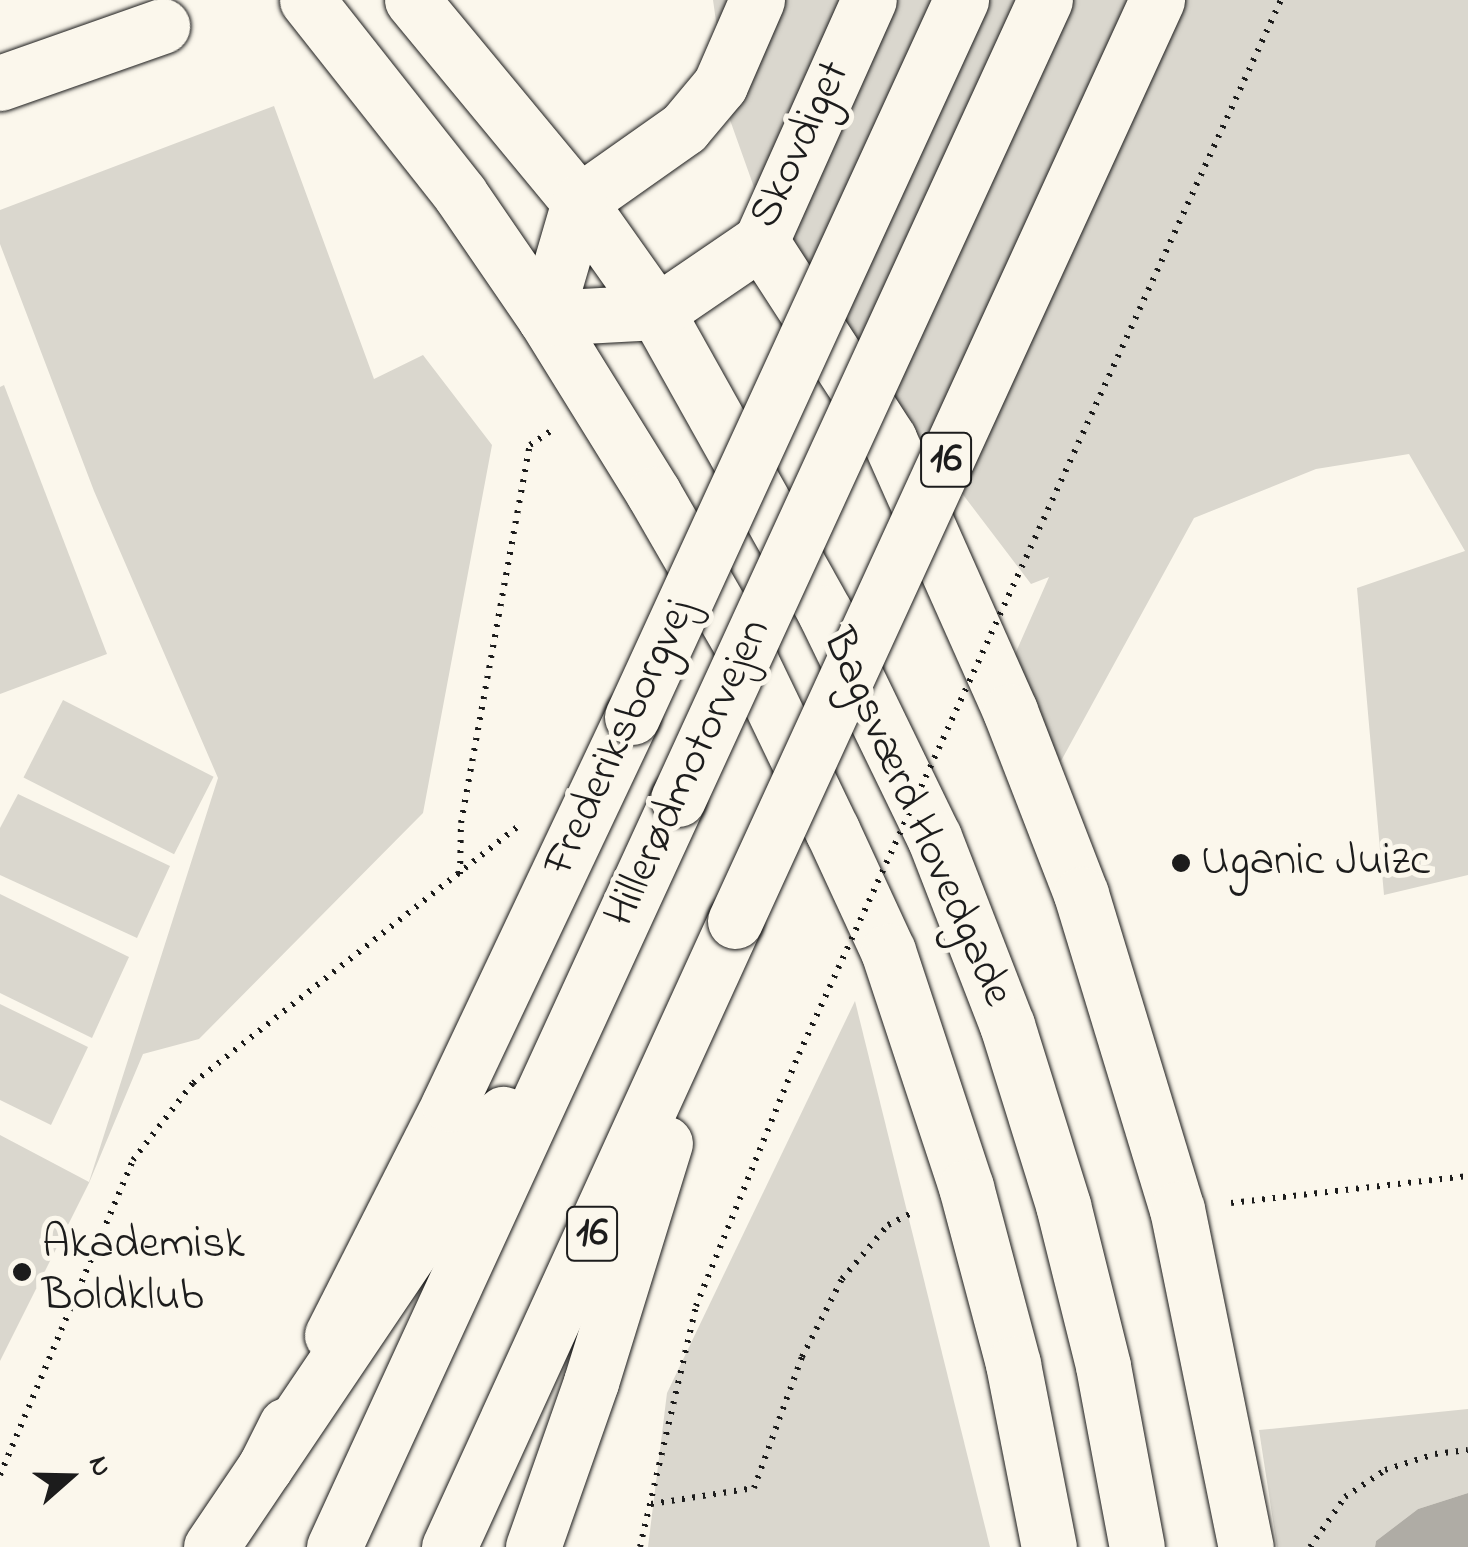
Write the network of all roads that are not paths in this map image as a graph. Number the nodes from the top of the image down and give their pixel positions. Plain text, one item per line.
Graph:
1 (307, 0) edge
2 (412, 0) edge
3 (757, 0) edge
4 (869, 0) edge
5 (961, 0) edge
6 (1045, 0) edge
7 (1157, 0) edge
8 (162, 26) dead end
9 (0, 83) edge
10 (579, 202) junction
11 (761, 242) junction
12 (657, 312) junction
13 (545, 318) junction
14 (734, 921) junction
15 (594, 979) junction
16 (265, 1467) junction
17 (211, 1547) edge
18 (334, 1547) edge
19 (449, 1547) edge
20 (533, 1547) edge
21 (1049, 1547) edge
22 (1137, 1547) edge
23 (1246, 1547) edge

1 - 13 main road
2 - 10 main road
3 - 10 main road
4 - 11 main road, Skovdiget
5 - 16 main road, Frederiksborgvej, bridge
6 - 15 main road, Hillerødmotorvejen / 16, bridge
7 - 14 main road, 16, bridge
8 - 9 main road
10 - 12 main road, Bagsværd Hovedgade
10 - 13 main road
11 - 12 main road, Skovdiget
11 - 23 main road
12 - 13 main road
12 - 22 main road, Bagsværd Hovedgade
13 - 21 main road, Bagsværd Hovedgade
14 - 19 main road, 16
14 - 20 main road
15 - 16 main road
15 - 18 main road, Hillerødmotorvejen / 16
16 - 17 main road

